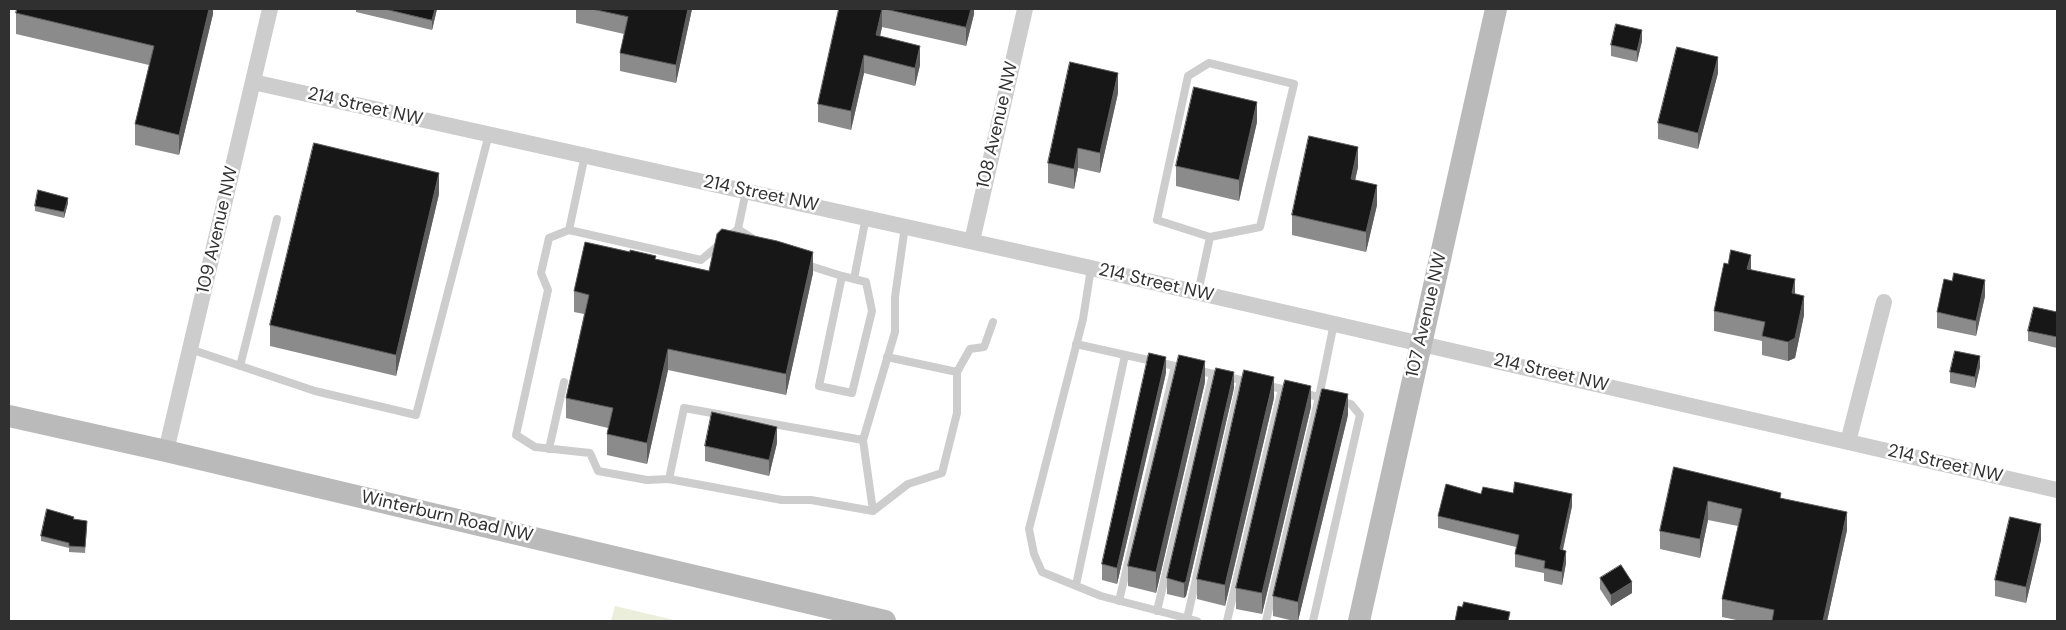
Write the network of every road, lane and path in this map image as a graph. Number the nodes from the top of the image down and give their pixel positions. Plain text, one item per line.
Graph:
1 (270, 9) edge
2 (1025, 9) edge
3 (1496, 9) edge
4 (253, 82) junction
5 (489, 134) junction
6 (585, 155) junction
7 (746, 191) junction
8 (866, 218) junction
9 (277, 219) dead end
10 (905, 226) junction
11 (738, 229) junction
12 (569, 230) junction
13 (1210, 236) junction
14 (972, 241) junction
15 (761, 245) edge
16 (795, 261) edge
17 (1091, 268) junction
18 (842, 276) junction
19 (854, 279) junction
20 (1198, 292) junction
21 (1884, 302) dead end
22 (993, 322) dead end
23 (1334, 323) junction
24 (1420, 343) junction
25 (1076, 344) junction
26 (190, 349) junction
27 (1125, 355) junction
28 (887, 357) junction
29 (240, 366) junction
30 (1175, 366) junction
31 (957, 372) junction
32 (1213, 374) junction
33 (1241, 380) junction
34 (564, 382) dead end
35 (1282, 389) junction
36 (1319, 397) junction
37 (9, 416) edge
38 (863, 440) junction
39 (1848, 442) junction
40 (549, 449) junction
41 (166, 451) junction
42 (669, 479) junction
43 (2057, 490) edge
44 (873, 511) junction
45 (1076, 585) junction
46 (1119, 601) junction
47 (1157, 611) junction
48 (1186, 619) junction
49 (885, 621) edge
50 (1197, 621) edge
51 (1227, 621) edge
52 (1266, 621) edge
53 (1313, 621) edge
54 (1360, 621) edge

1 - 4 street, 109 Avenue NW
2 - 14 street, 108 Avenue NW
3 - 24 main road, 107 Avenue NW
4 - 5 street, 214 Street NW
4 - 26 street, 109 Avenue NW
5 - 6 street, 214 Street NW
5 - 29 lane
6 - 7 street, 214 Street NW
6 - 12 lane
7 - 8 street, 214 Street NW
7 - 11 lane
8 - 10 street, 214 Street NW
8 - 19 lane
9 - 29 lane
10 - 14 street, 214 Street NW
10 - 28 lane
11 - 12 lane
11 - 15 lane
12 - 40 lane
13 - 13 lane
13 - 20 lane
14 - 17 street, 214 Street NW
16 - 18 lane
17 - 20 street, 214 Street NW
17 - 25 lane
18 - 19 lane
18 - 19 lane
20 - 23 street, 214 Street NW
21 - 39 street
22 - 31 lane
23 - 24 street, 214 Street NW
23 - 36 lane
24 - 39 street, 214 Street NW
24 - 54 main road, 107 Avenue NW
25 - 27 lane
25 - 45 lane
26 - 29 lane
26 - 41 street, 109 Avenue NW
27 - 30 lane
27 - 45 lane
28 - 31 lane
28 - 38 lane
30 - 32 lane
30 - 46 lane
31 - 44 lane
32 - 33 lane
32 - 47 lane
33 - 35 lane
33 - 48 lane
34 - 40 lane
35 - 36 lane
35 - 51 lane
36 - 52 lane
36 - 53 lane
37 - 41 main road, Winterburn Road NW
38 - 42 lane
38 - 44 lane
39 - 43 street, 214 Street NW
40 - 42 lane
41 - 49 main road, Winterburn Road NW
42 - 44 lane
45 - 46 lane
46 - 47 lane
47 - 48 lane
48 - 50 lane

